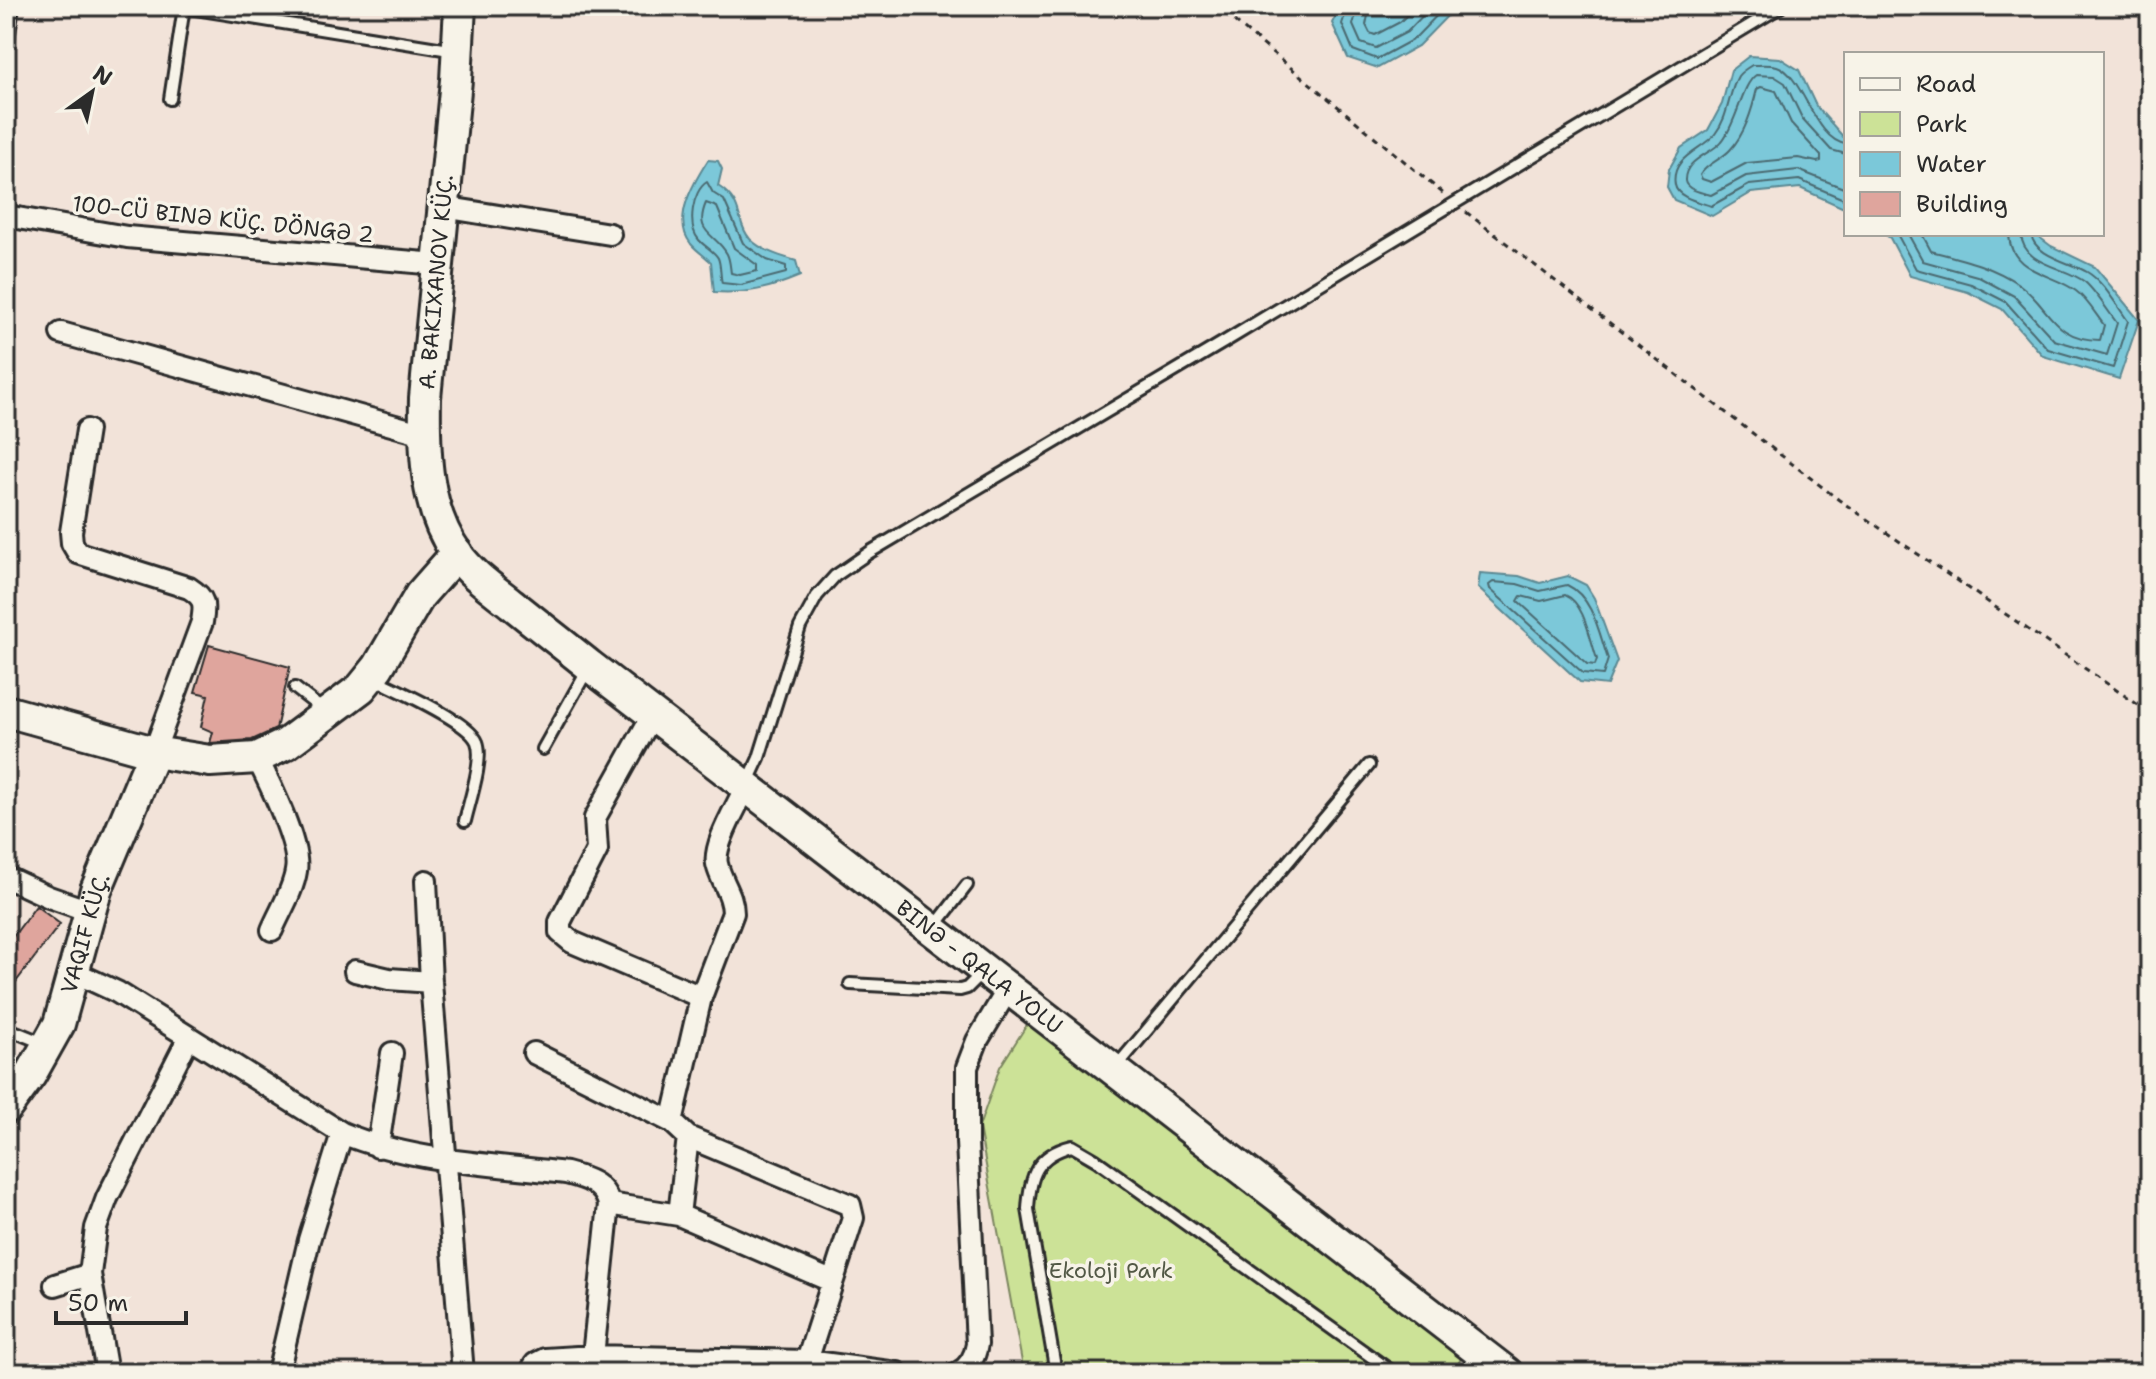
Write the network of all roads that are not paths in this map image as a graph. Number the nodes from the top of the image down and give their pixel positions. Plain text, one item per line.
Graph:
1 (13, 6) edge
2 (177, 6) edge
3 (460, 6) edge
4 (1782, 6) edge
5 (184, 7) edge
6 (458, 51) junction
7 (6, 54) edge
8 (170, 99) dead end
9 (443, 207) junction
10 (6, 216) edge
11 (610, 234) dead end
12 (437, 264) junction
13 (61, 333) dead end
14 (87, 430) dead end
15 (424, 434) junction
16 (457, 553) junction
17 (590, 666) junction
18 (371, 677) junction
19 (295, 688) dead end
20 (6, 711) edge
21 (327, 714) junction
22 (653, 714) junction
23 (543, 749) dead end
24 (154, 752) junction
25 (257, 758) junction
26 (1369, 765) dead end
27 (746, 786) junction
28 (465, 821) dead end
29 (6, 877) edge
30 (426, 881) dead end
31 (967, 885) dead end
32 (89, 911) junction
33 (272, 930) dead end
34 (932, 930) junction
35 (355, 971) dead end
36 (984, 971) junction
37 (74, 972) junction
38 (431, 982) junction
39 (850, 984) dead end
40 (1008, 989) junction
41 (701, 997) junction
42 (6, 1028) edge
43 (189, 1037) junction
44 (48, 1045) junction
45 (392, 1053) dead end
46 (534, 1053) dead end
47 (1113, 1071) junction
48 (6, 1108) edge
49 (672, 1122) junction
50 (342, 1133) junction
51 (688, 1137) junction
52 (378, 1147) junction
53 (445, 1159) junction
54 (609, 1204) junction
55 (679, 1215) junction
56 (90, 1274) junction
57 (831, 1281) junction
58 (55, 1285) dead end
59 (593, 1356) junction
60 (807, 1361) junction
61 (1476, 1364) edge
62 (668, 1366) edge
63 (107, 1373) edge
64 (278, 1373) edge
65 (463, 1373) edge
66 (530, 1373) edge
67 (897, 1373) edge
68 (958, 1373) edge
69 (1056, 1373) edge
70 (1394, 1373) edge
71 (1507, 1373) edge

1 - 7 lane
2 - 5 lane
3 - 6 main road
4 - 27 lane
5 - 6 lane
5 - 8 lane
6 - 9 main road
9 - 11 street
9 - 12 main road
10 - 12 street, 100-CÜ BINƏ KÜÇ. DÖNGƏ 2
12 - 15 main road
13 - 15 street
14 - 24 street
15 - 16 main road
16 - 17 main road, BINƏ - QALA YOLU
16 - 18 main road
17 - 22 main road, BINƏ - QALA YOLU
17 - 23 lane
18 - 21 main road
18 - 28 lane
19 - 21 lane
20 - 24 main road
21 - 25 main road
22 - 27 main road, BINƏ - QALA YOLU
22 - 41 street
24 - 25 main road
24 - 32 main road, VAQIF KÜÇ.
25 - 33 street
26 - 47 lane
27 - 34 main road, BINƏ - QALA YOLU
27 - 41 street
29 - 32 street
30 - 38 street
31 - 34 lane
32 - 37 main road, VAQIF KÜÇ.
34 - 36 main road, BINƏ - QALA YOLU
35 - 38 street
36 - 39 lane
36 - 40 main road, BINƏ - QALA YOLU
37 - 43 street
37 - 44 main road, VAQIF KÜÇ.
38 - 53 street
40 - 47 main road, BINƏ - QALA YOLU
40 - 68 street
41 - 49 street
42 - 44 lane
43 - 50 street
43 - 56 street
44 - 48 main road, VAQIF KÜÇ.
45 - 52 street
46 - 49 street
47 - 61 main road, BINƏ - QALA YOLU
49 - 51 street
50 - 52 street
50 - 64 street
51 - 55 street
51 - 57 street
52 - 53 street
53 - 54 street
53 - 65 street
54 - 55 street
54 - 59 street
55 - 57 street
56 - 58 street
56 - 63 street
57 - 60 street
59 - 62 street
59 - 66 street
60 - 62 street
60 - 67 street
61 - 71 main road, BINƏ - QALA YOLU
69 - 70 lane

